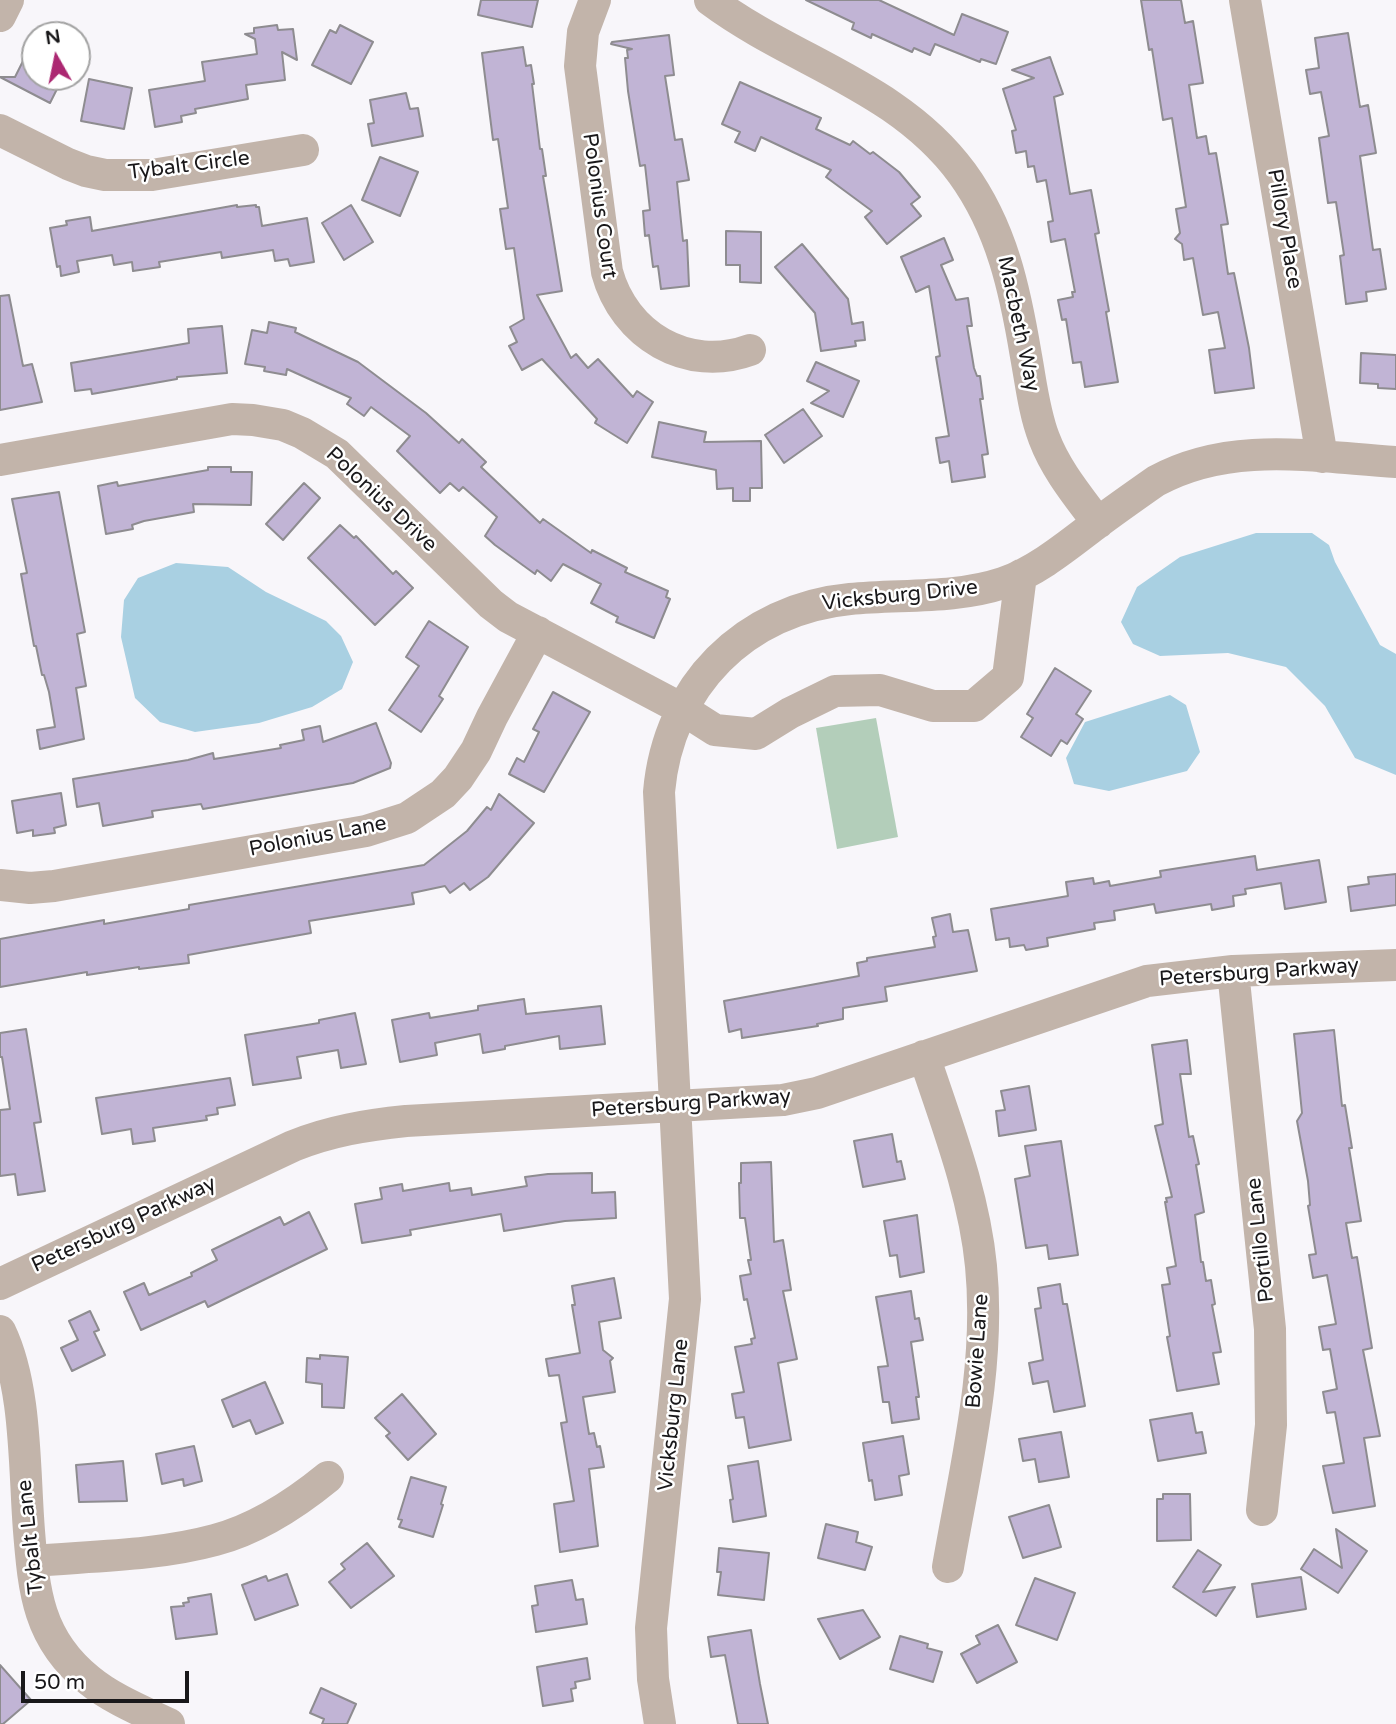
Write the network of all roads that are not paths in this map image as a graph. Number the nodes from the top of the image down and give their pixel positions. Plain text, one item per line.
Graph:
1 (8, 0) edge
2 (594, 0) edge
3 (710, 0) edge
4 (1245, 0) edge
5 (0, 16) edge
6 (0, 130) edge
7 (303, 150) dead end
8 (750, 350) dead end
9 (1322, 457) junction
10 (0, 460) edge
11 (1396, 462) edge
12 (1098, 523) junction
13 (1021, 575) junction
14 (538, 632) junction
15 (682, 709) junction
16 (0, 885) edge
17 (1396, 965) edge
18 (1233, 971) junction
19 (924, 1056) junction
20 (676, 1105) junction
21 (0, 1284) edge
22 (0, 1331) edge
23 (328, 1478) dead end
24 (1262, 1510) dead end
25 (32, 1561) junction
26 (948, 1567) dead end
27 (169, 1724) edge
28 (660, 1724) edge

1 - 5 street
2 - 8 street, Polonius Court
3 - 12 street, Macbeth Way
4 - 9 street, Pillory Place
6 - 7 street, Tybalt Circle
9 - 11 street, Vicksburg Drive
9 - 12 street, Vicksburg Drive
10 - 14 street, Polonius Drive
12 - 13 street, Vicksburg Drive
13 - 15 street, Vicksburg Drive
13 - 15 street, Polonius Drive
14 - 15 street, Polonius Drive
14 - 16 street, Polonius Lane
15 - 20 street, Vicksburg Drive
17 - 18 street, Petersburg Parkway
18 - 19 street, Petersburg Parkway
18 - 24 street, Portillo Lane
19 - 20 street, Petersburg Parkway
19 - 26 street, Bowie Lane
20 - 21 street, Petersburg Parkway
20 - 28 street, Vicksburg Lane
22 - 25 street, Tybalt Lane
23 - 25 street
25 - 27 street, Tybalt Lane

